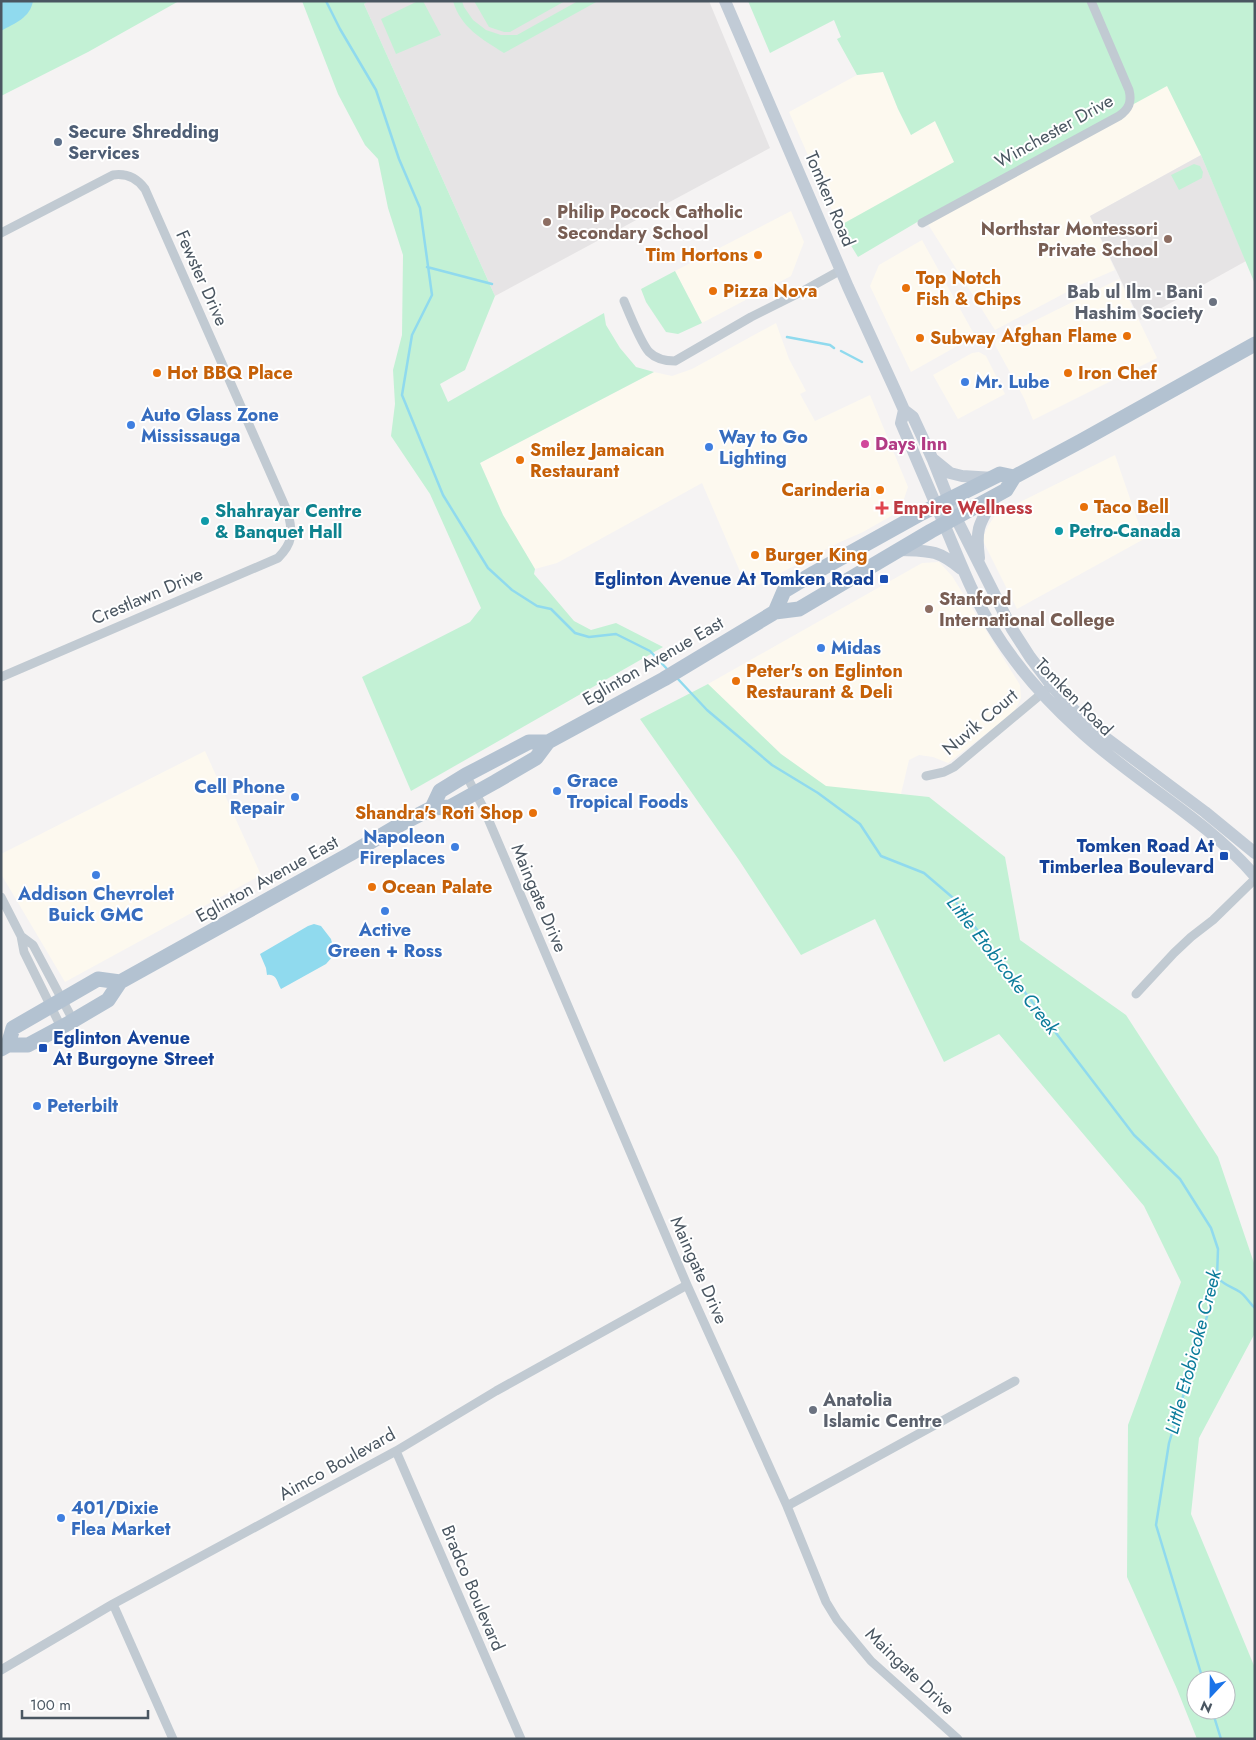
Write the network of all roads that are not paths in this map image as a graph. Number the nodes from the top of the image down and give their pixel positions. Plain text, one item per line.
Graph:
1 (725, 1) edge
2 (1091, 1) edge
3 (922, 223) dead end
4 (1, 233) edge
5 (841, 270) junction
6 (624, 301) dead end
7 (1255, 344) edge
8 (904, 410) junction
9 (933, 460) junction
10 (1014, 477) junction
11 (994, 478) junction
12 (995, 497) junction
13 (942, 503) junction
14 (950, 521) junction
15 (293, 531) joint
16 (899, 550) junction
17 (980, 568) junction
18 (964, 571) junction
19 (775, 612) junction
20 (1, 677) edge
21 (1052, 686) junction
22 (1041, 694) junction
23 (548, 742) junction
24 (466, 775) junction
25 (926, 776) dead end
26 (476, 792) junction
27 (432, 808) junction
28 (1255, 853) edge
29 (1255, 877) edge
30 (1, 897) edge
31 (120, 982) junction
32 (1136, 994) dead end
33 (56, 1002) junction
34 (67, 1024) junction
35 (5, 1047) edge
36 (686, 1285) junction
37 (1015, 1381) dead end
38 (396, 1451) junction
39 (787, 1506) junction
40 (113, 1604) junction
41 (1, 1670) edge
42 (173, 1739) edge
43 (521, 1739) edge
44 (958, 1739) edge

1 - 5 main road, Tomken Road
2 - 3 street, Winchester Drive
4 - 15 street, Fewster Drive
5 - 6 street
5 - 8 main road, Tomken Road
7 - 10 main road, Eglinton Avenue East
8 - 9 main road, Tomken Road
8 - 13 main road, Tomken Road
9 - 11 main road
9 - 13 main road, Tomken Road
10 - 11 main road, Eglinton Avenue East
10 - 12 main road, Eglinton Avenue East
11 - 13 main road, Eglinton Avenue East
12 - 14 main road, Eglinton Avenue East
12 - 17 main road
13 - 14 main road, Tomken Road
13 - 19 main road, Eglinton Avenue East
14 - 16 main road, Eglinton Avenue East
14 - 17 main road, Tomken Road
14 - 18 main road, Tomken Road
15 - 20 street, Crestlawn Drive
16 - 18 main road
16 - 19 main road, Eglinton Avenue East
17 - 21 main road, Tomken Road
18 - 22 main road, Tomken Road
19 - 23 main road, Eglinton Avenue East
21 - 22 street, Nuvik Court
21 - 28 main road, Tomken Road
22 - 25 street, Nuvik Court
22 - 29 main road, Tomken Road
23 - 24 main road, Eglinton Avenue East
23 - 26 main road, Eglinton Avenue East
24 - 26 street, Maingate Drive
24 - 27 main road, Eglinton Avenue East
26 - 27 main road, Eglinton Avenue East
26 - 36 street, Maingate Drive
27 - 31 main road, Eglinton Avenue East
29 - 32 street
30 - 33 street
31 - 33 main road, Eglinton Avenue East
31 - 34 main road, Eglinton Avenue East
33 - 34 street
33 - 34 street
33 - 35 main road, Eglinton Avenue East
34 - 35 main road, Eglinton Avenue East
36 - 38 street, Aimco Boulevard
36 - 39 street, Maingate Drive
37 - 39 street
38 - 40 street, Aimco Boulevard
38 - 43 street, Bradco Boulevard
39 - 44 street, Maingate Drive
40 - 41 street, Aimco Boulevard
40 - 42 street

